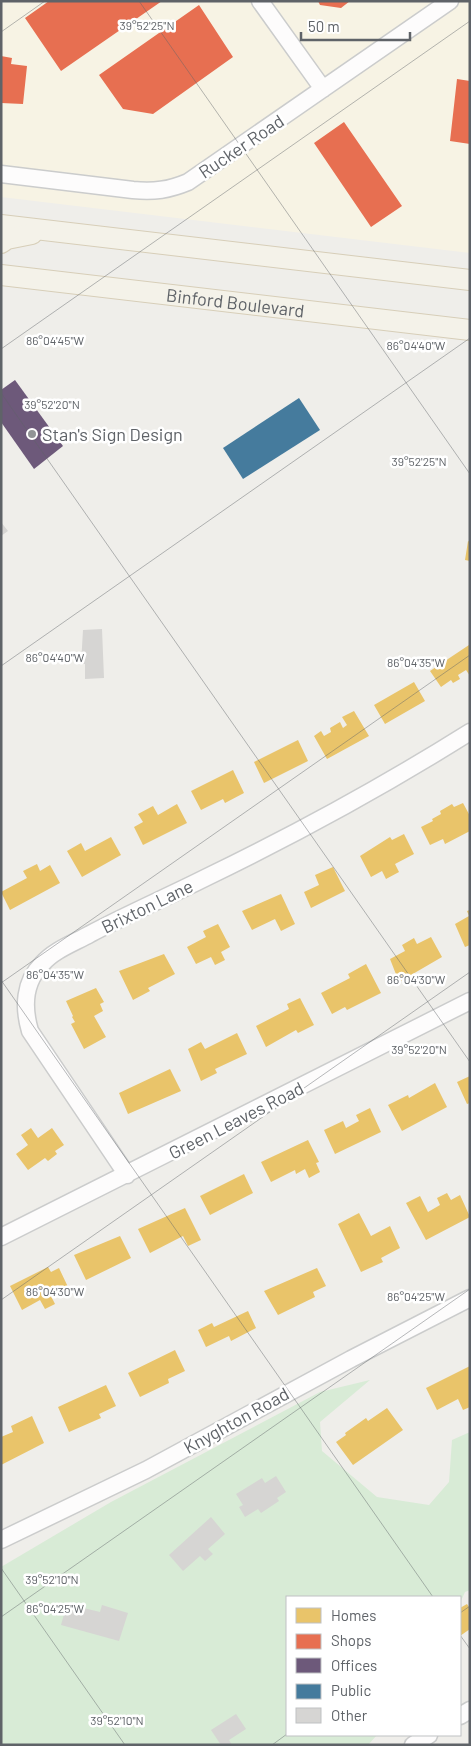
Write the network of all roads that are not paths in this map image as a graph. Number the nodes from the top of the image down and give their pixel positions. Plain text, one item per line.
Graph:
1 (260, 1) edge
2 (450, 1) edge
3 (323, 89) junction
4 (1, 174) edge
5 (1, 225) edge
6 (46, 231) junction
7 (1, 243) edge
8 (6, 278) edge
9 (470, 280) edge
10 (470, 330) edge
11 (470, 732) edge
12 (470, 1001) edge
13 (127, 1175) junction
14 (1, 1237) edge
15 (470, 1298) edge
16 (1, 1540) edge
17 (427, 1736) edge
18 (413, 1745) edge

1 - 3 street
2 - 3 street, Rucker Road
3 - 4 street, Rucker Road
5 - 6 main road
6 - 7 main road
6 - 9 main road
8 - 10 main road, Binford Boulevard
11 - 13 street, Brixton Lane
12 - 13 street, Green Leaves Road
13 - 14 street, Green Leaves Road
15 - 16 street, Knyghton Road
17 - 18 street

